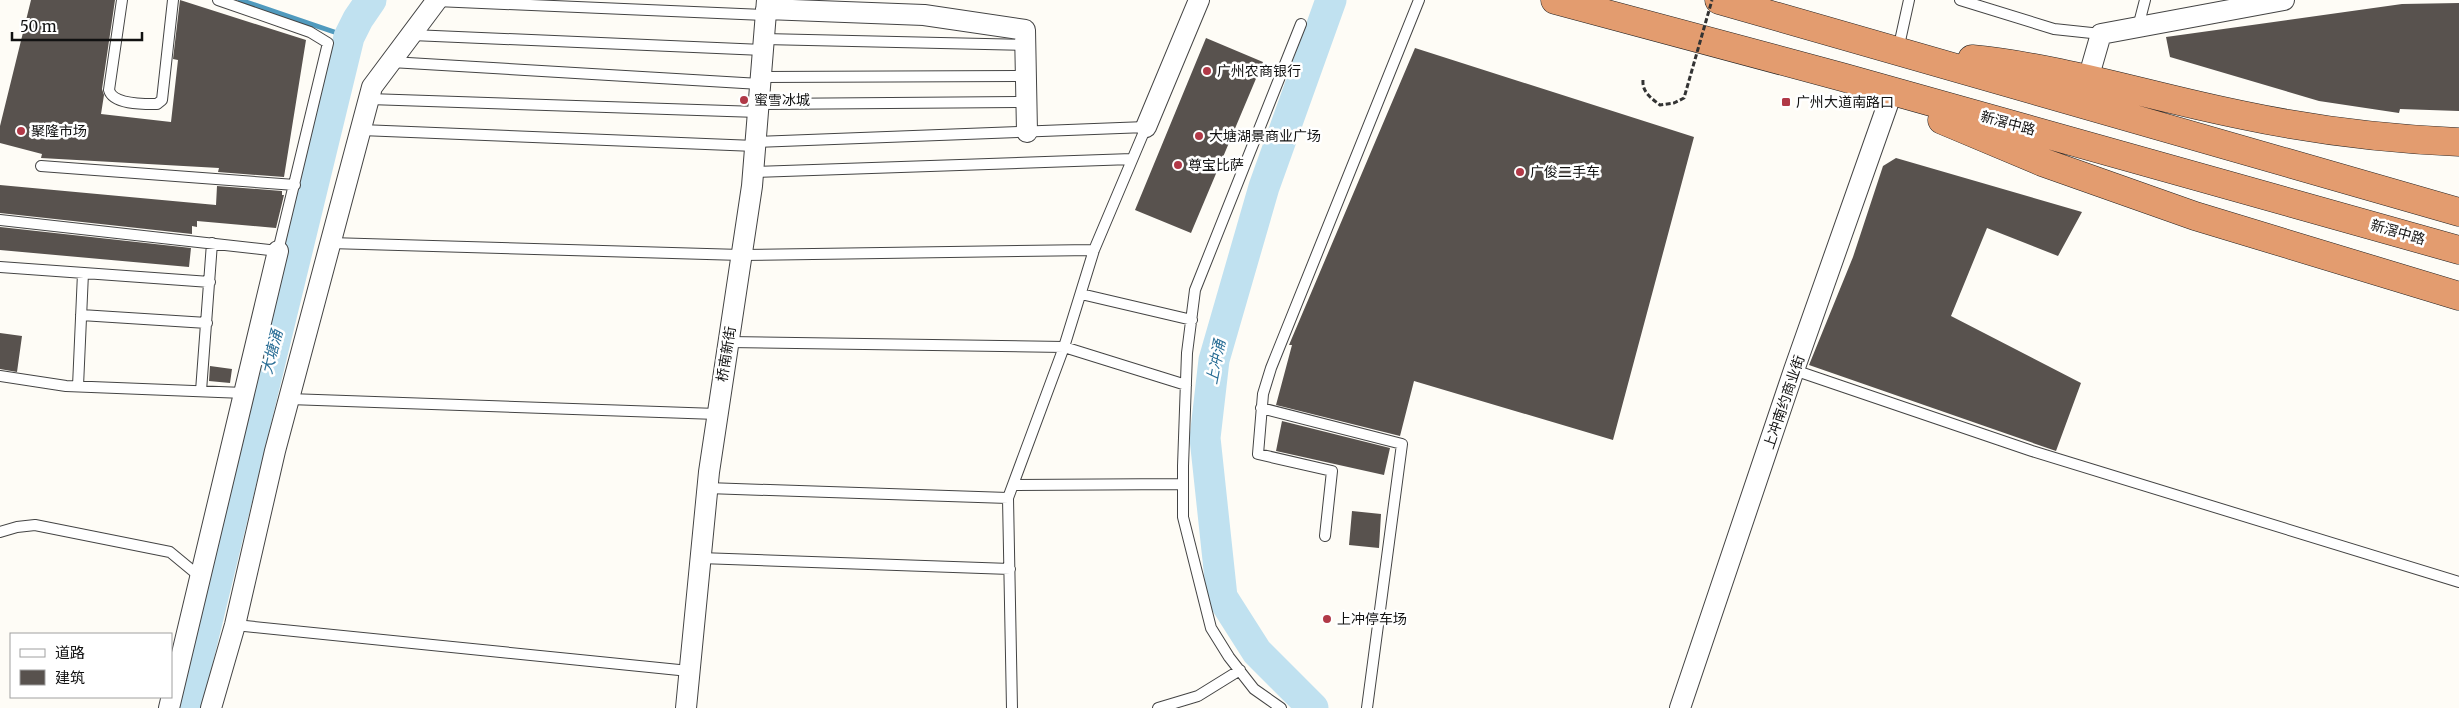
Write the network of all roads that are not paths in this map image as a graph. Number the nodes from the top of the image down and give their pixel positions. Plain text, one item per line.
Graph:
1 (122, 0) edge
2 (173, 0) edge
3 (218, 0) edge
4 (436, 0) edge
5 (1199, 0) edge
6 (1419, 0) edge
7 (1555, 0) edge
8 (1719, 0) edge
9 (1909, 0) edge
10 (1960, 0) edge
11 (2144, 0) edge
12 (2284, 0) edge
13 (766, 8) edge
14 (1301, 24) dead end
15 (2138, 27) junction
16 (2101, 34) junction
17 (411, 35) junction
18 (763, 44) junction
19 (1027, 45) junction
20 (1898, 51) junction
21 (391, 62) junction
22 (1027, 76) junction
23 (1842, 77) junction
24 (2088, 79) junction
25 (759, 94) junction
26 (1890, 98) junction
27 (369, 99) junction
28 (1027, 102) junction
29 (2240, 115) junction
30 (1146, 127) junction
31 (361, 130) junction
32 (1027, 132) junction
33 (2459, 142) edge
34 (755, 144) junction
35 (1132, 159) junction
36 (2459, 161) edge
37 (41, 166) dead end
38 (753, 172) junction
39 (295, 185) junction
40 (2459, 196) edge
41 (2459, 212) edge
42 (0, 220) edge
43 (330, 243) junction
44 (212, 244) junction
45 (1094, 250) junction
46 (2459, 250) edge
47 (278, 251) junction
48 (741, 255) junction
49 (0, 267) edge
50 (83, 274) junction
51 (210, 282) junction
52 (1080, 294) junction
53 (2459, 296) edge
54 (81, 315) junction
55 (1192, 320) junction
56 (207, 323) junction
57 (728, 342) junction
58 (1064, 346) junction
59 (1794, 370) junction
60 (0, 376) edge
61 (1186, 385) junction
62 (78, 386) junction
63 (201, 391) junction
64 (244, 393) junction
65 (289, 398) junction
66 (1261, 408) junction
67 (717, 414) junction
68 (1183, 484) junction
69 (1013, 485) junction
70 (707, 488) junction
71 (1008, 498) junction
72 (0, 532) edge
73 (1325, 536) dead end
74 (700, 558) junction
75 (1010, 569) junction
76 (200, 576) junction
77 (2459, 582) edge
78 (235, 625) junction
79 (1240, 670) junction
80 (689, 672) junction
81 (172, 695) edge
82 (1371, 707) edge
83 (211, 708) edge
84 (686, 708) edge
85 (1012, 708) edge
86 (1158, 708) edge
87 (1280, 708) edge
88 (1680, 708) edge

1 - 2 lane
3 - 39 lane
4 - 13 lane
4 - 17 street
5 - 30 street
6 - 66 lane
7 - 23 highway, 新滘中路
8 - 20 highway
9 - 20 lane
10 - 16 lane
11 - 15 lane
12 - 15 street
13 - 18 street, 桥南新街
13 - 19 street
14 - 55 lane
15 - 16 street
16 - 24 street
17 - 18 lane
17 - 21 street
18 - 19 lane
18 - 25 street, 桥南新街
19 - 22 street
20 - 24 highway
20 - 40 highway
20 - 41 highway
21 - 25 lane
21 - 27 street
22 - 25 lane
22 - 28 street
23 - 26 highway
23 - 46 highway, 新滘中路
24 - 29 highway
25 - 27 lane
25 - 28 lane
25 - 34 street, 桥南新街
26 - 53 highway
26 - 59 street, 上冲南约商业街
27 - 31 street
28 - 32 street
29 - 33 highway
29 - 36 highway
30 - 32 lane
30 - 35 lane
31 - 34 lane
31 - 43 street
32 - 34 lane
34 - 38 street, 桥南新街
35 - 38 lane
35 - 45 lane
37 - 39 lane
38 - 48 street, 桥南新街
39 - 47 lane
42 - 44 lane
43 - 48 lane
43 - 65 street
44 - 47 lane
44 - 51 lane
45 - 48 lane
45 - 52 lane
47 - 64 street
48 - 57 street, 桥南新街
49 - 50 lane
50 - 51 lane
50 - 54 lane
51 - 56 lane
52 - 55 lane
52 - 58 lane
54 - 56 lane
54 - 62 lane
55 - 61 lane
56 - 63 lane
57 - 58 lane
57 - 67 street, 桥南新街
58 - 61 lane
58 - 69 lane
59 - 77 lane
59 - 88 street, 上冲南约商业街
60 - 62 lane
61 - 68 lane
62 - 63 lane
63 - 64 lane
64 - 76 street
65 - 67 lane
65 - 78 street
66 - 73 lane
66 - 82 lane
67 - 70 street, 桥南新街
68 - 69 lane
68 - 79 lane
69 - 71 lane
70 - 71 lane
70 - 74 street, 桥南新街
71 - 75 lane
72 - 76 lane
74 - 75 lane
74 - 80 street, 桥南新街
75 - 85 lane
76 - 81 street
78 - 80 lane
78 - 83 street
79 - 86 lane
79 - 87 lane
80 - 84 street, 桥南新街

